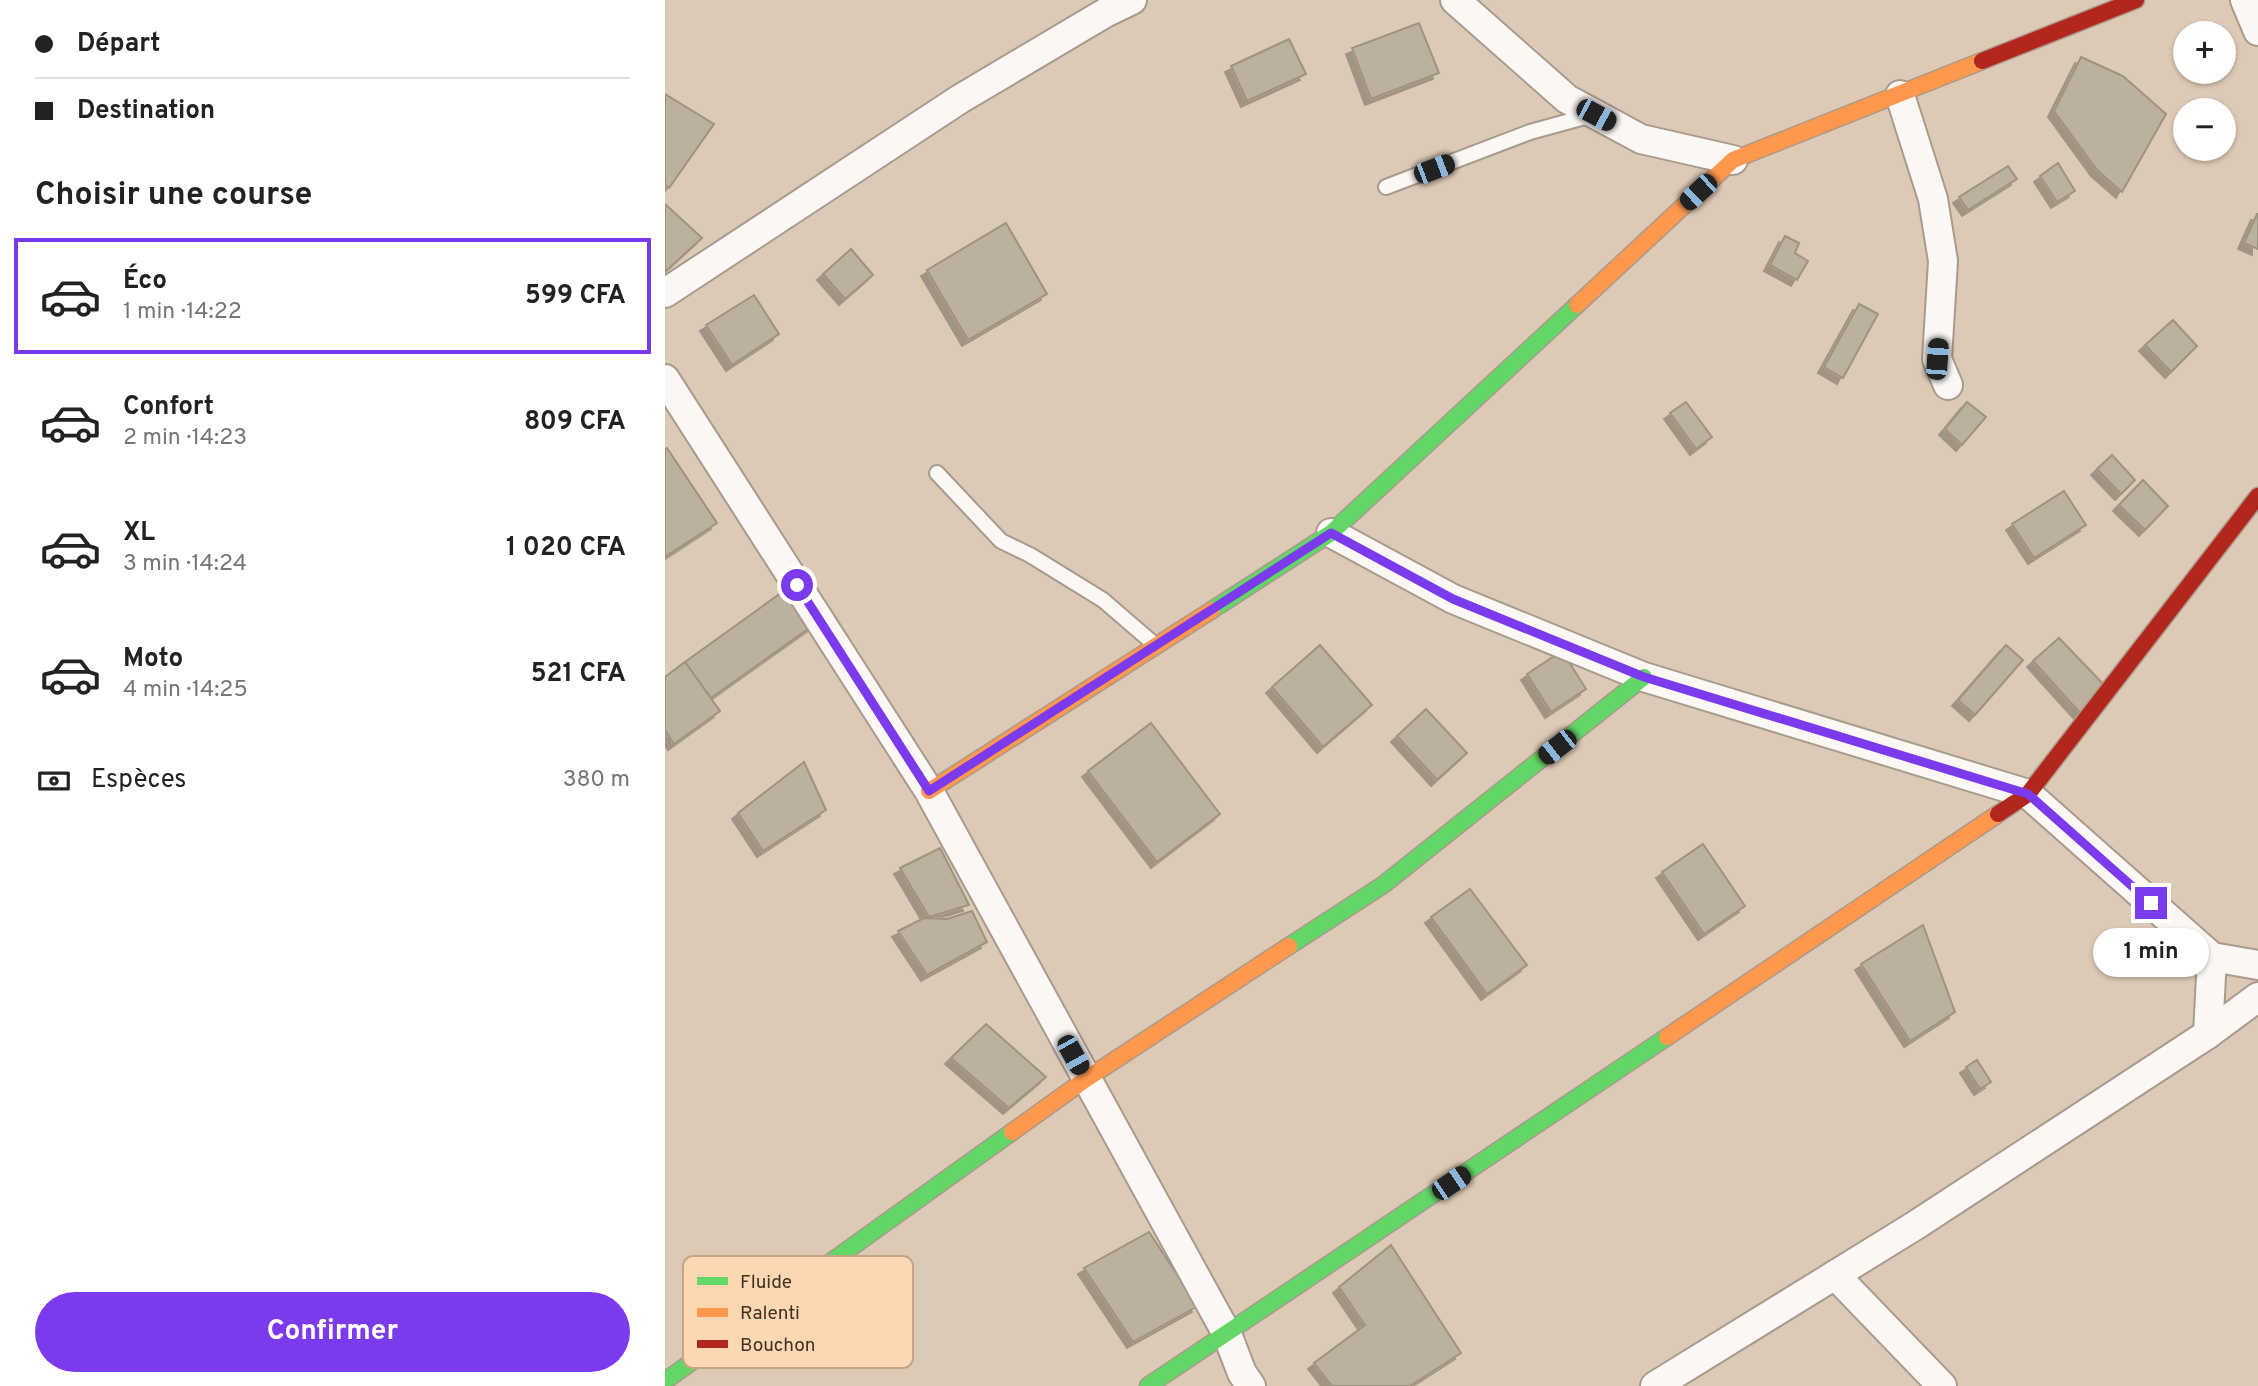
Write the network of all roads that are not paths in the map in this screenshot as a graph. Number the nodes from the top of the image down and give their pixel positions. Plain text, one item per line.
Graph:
1 (1132, 0) edge
2 (1455, 0) edge
3 (2136, 0) edge
4 (2245, 0) edge
5 (2258, 31) edge
6 (1901, 94) junction
7 (1596, 115) junction
8 (1733, 160) junction
9 (1386, 187) dead end
10 (665, 293) edge
11 (665, 379) edge
12 (1948, 385) dead end
13 (937, 473) dead end
14 (2258, 496) edge
15 (1331, 533) junction
16 (1155, 645) junction
17 (1644, 677) junction
18 (929, 791) junction
19 (2028, 794) junction
20 (2212, 957) junction
21 (2258, 965) edge
22 (2258, 997) edge
23 (2208, 1034) junction
24 (1086, 1079) junction
25 (841, 1256) edge
26 (1835, 1275) junction
27 (1227, 1334) junction
28 (686, 1368) edge
29 (667, 1382) edge
30 (1148, 1386) edge
31 (1251, 1386) edge
32 (1655, 1386) edge
33 (1942, 1386) edge

1 - 10 street
2 - 7 street
3 - 6 street
4 - 5 street
6 - 8 street
6 - 12 street
7 - 8 street
7 - 9 lane
8 - 15 street
11 - 18 street
13 - 16 lane
14 - 19 street
15 - 16 street
15 - 17 street
16 - 18 street
17 - 19 street
17 - 24 street
18 - 24 street
19 - 20 street
19 - 27 street
20 - 21 street
20 - 23 street
22 - 23 street
23 - 26 street
24 - 25 street
24 - 27 street
26 - 32 street
26 - 33 street
27 - 30 street
27 - 31 street
28 - 29 street

